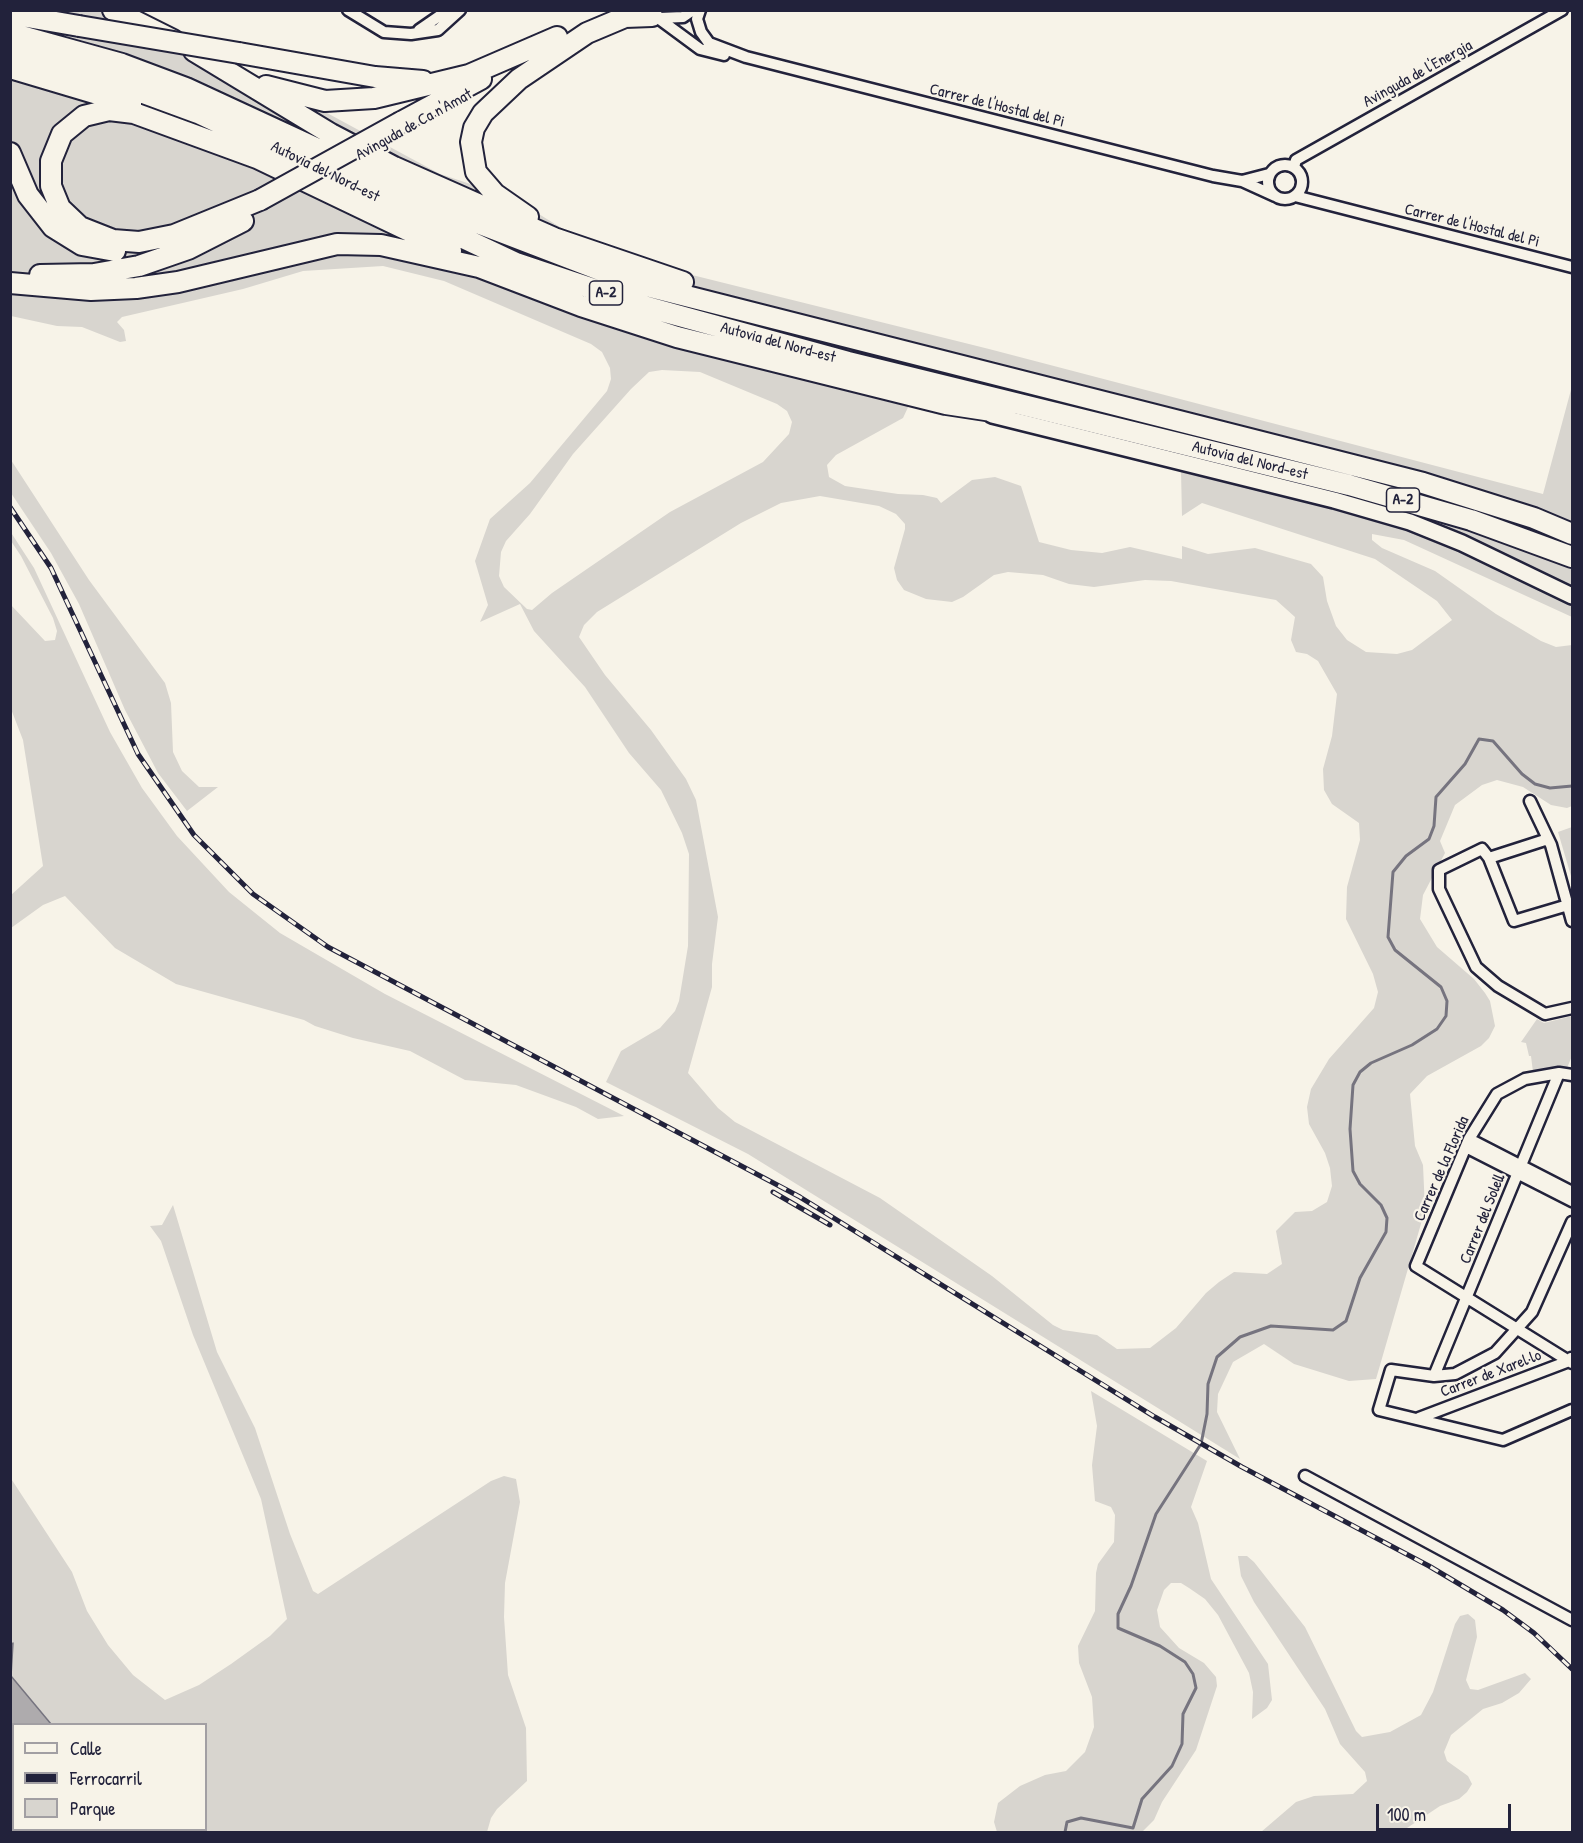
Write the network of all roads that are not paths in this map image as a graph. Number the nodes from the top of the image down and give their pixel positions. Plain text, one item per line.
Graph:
1 (113, 10) edge
2 (348, 10) edge
3 (448, 10) edge
4 (460, 10) edge
5 (605, 10) edge
6 (693, 10) edge
7 (700, 10) edge
8 (1562, 10) edge
9 (10, 14) edge
10 (651, 15) edge
11 (10, 33) edge
12 (411, 34) junction
13 (561, 41) junction
14 (10, 51) edge
15 (194, 51) junction
16 (746, 57) junction
17 (10, 68) edge
18 (444, 81) junction
19 (210, 140) junction
20 (10, 153) edge
21 (1294, 167) junction
22 (1269, 174) junction
23 (1242, 181) junction
24 (1275, 196) junction
25 (1295, 196) junction
26 (262, 205) junction
27 (588, 249) junction
28 (479, 267) junction
29 (1572, 267) edge
30 (10, 273) edge
31 (10, 283) edge
32 (931, 356) junction
33 (946, 404) junction
34 (1229, 456) junction
35 (1566, 530) edge
36 (1572, 557) edge
37 (1572, 596) edge
38 (1530, 801) dead end
39 (1548, 839) junction
40 (1489, 858) junction
41 (1568, 905) junction
42 (1572, 921) edge
43 (1572, 1008) edge
44 (1559, 1073) junction
45 (1572, 1075) edge
46 (1467, 1143) junction
47 (1520, 1169) junction
48 (1572, 1192) edge
49 (1572, 1202) edge
50 (1572, 1222) edge
51 (1468, 1296) junction
52 (1520, 1328) junction
53 (1571, 1360) edge
54 (1434, 1377) junction
55 (1572, 1410) edge
56 (1418, 1418) junction
57 (1305, 1476) dead end
58 (1572, 1620) edge

1 - 15 highway
2 - 12 street
3 - 12 street
4 - 12 street
5 - 13 highway
6 - 10 street
7 - 16 street, Carrer de l'Hostal del Pi
8 - 21 street, Avinguda de l'Energia
9 - 18 highway, bridge
10 - 13 highway
10 - 16 street, Carrer de l'Hostal del Pi
11 - 32 highway, Autovia del Nord-est / A-2
13 - 18 highway
13 - 26 highway, bridge
13 - 27 highway
14 - 34 highway, Autovia del Nord-est / A-2
15 - 18 highway
15 - 27 highway
16 - 23 street, Carrer de l'Hostal del Pi
17 - 19 highway
19 - 26 highway
19 - 28 highway
20 - 26 highway
21 - 22 street
21 - 25 street
22 - 23 street, Carrer de l'Hostal del Pi
22 - 24 street
23 - 24 street, Carrer de l'Hostal del Pi
24 - 25 street
25 - 29 street, Carrer de l'Hostal del Pi
26 - 30 highway
27 - 32 highway
28 - 31 highway
28 - 33 highway
32 - 35 highway, Autovia del Nord-est / A-2
33 - 34 highway
33 - 37 street
34 - 36 highway, Autovia del Nord-est / A-2
38 - 39 street
39 - 40 street
39 - 41 street
40 - 41 street
40 - 43 street
41 - 42 street
44 - 45 street, Carrer de la Florida
44 - 46 street, Carrer de la Florida
44 - 47 street, Carrer del Solell
46 - 47 street
46 - 51 street, Carrer de la Florida
47 - 48 street
47 - 49 street
47 - 51 street, Carrer del Solell
50 - 52 street
51 - 52 street
51 - 54 street, Carrer del Solell
52 - 53 street
52 - 54 street
53 - 56 street, Carrer de Xarel·lo
54 - 56 street
55 - 56 street
57 - 58 street

